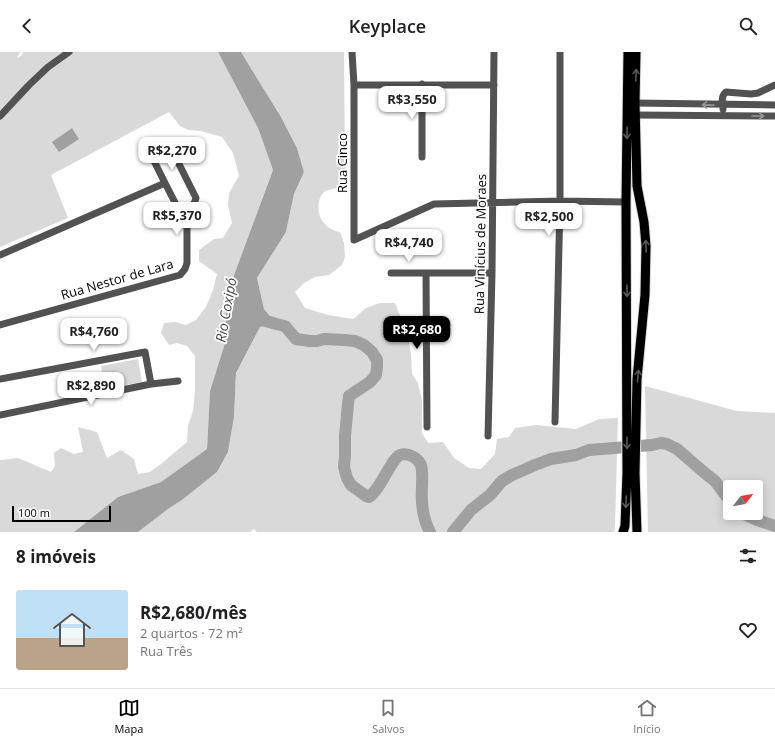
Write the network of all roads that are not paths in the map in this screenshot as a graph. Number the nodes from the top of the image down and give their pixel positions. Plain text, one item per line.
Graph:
1 (69, 52) edge
2 (352, 52) edge
3 (494, 52) edge
4 (560, 52) edge
5 (628, 52) edge
6 (636, 52) edge
7 (422, 84) junction
8 (354, 85) junction
9 (494, 85) junction
10 (775, 85) edge
11 (733, 93) junction
12 (635, 103) junction
13 (723, 105) junction
14 (733, 105) junction
15 (775, 105) edge
16 (635, 115) junction
17 (0, 116) edge
18 (723, 116) junction
19 (732, 116) junction
20 (775, 116) edge
21 (422, 156) dead end
22 (165, 183) junction
23 (492, 202) junction
24 (560, 202) junction
25 (626, 202) junction
26 (180, 213) junction
27 (0, 255) edge
28 (426, 272) junction
29 (391, 273) dead end
30 (492, 273) junction
31 (0, 326) edge
32 (0, 380) edge
33 (178, 381) dead end
34 (151, 384) junction
35 (632, 414) junction
36 (0, 415) edge
37 (556, 422) dead end
38 (427, 427) dead end
39 (488, 436) dead end
40 (631, 473) junction
41 (623, 532) edge
42 (637, 532) edge

1 - 17 street
2 - 8 street, Rua Cinco
3 - 9 street, Rua Vinícius de Moraes
4 - 24 street
5 -> 25 main road
12 -> 6 main road
7 - 8 street
7 - 9 street
7 - 21 street
8 - 23 street, Rua Cinco
9 - 23 street, Rua Vinícius de Moraes
10 - 11 street
11 - 13 street
11 - 14 street
13 -> 12 street
12 - 16 main road
13 - 14 street
13 - 18 street
14 - 15 street
14 - 19 street
16 - 18 street
35 -> 16 main road
18 - 19 street
19 -> 20 street
22 - 26 street, Rua Nestor de Lara
22 - 26 street, Rua Nestor de Lara
22 - 27 street
23 - 24 street
23 - 30 street, Rua Vinícius de Moraes
24 - 25 street
24 - 37 street
25 -> 35 main road
26 - 31 street, Rua Nestor de Lara
28 - 29 street
28 - 30 street
28 - 38 street
30 - 39 street, Rua Vinícius de Moraes
32 - 34 street
33 - 34 street
34 - 36 street
35 - 40 main road
40 -> 41 main road
40 - 42 main road

